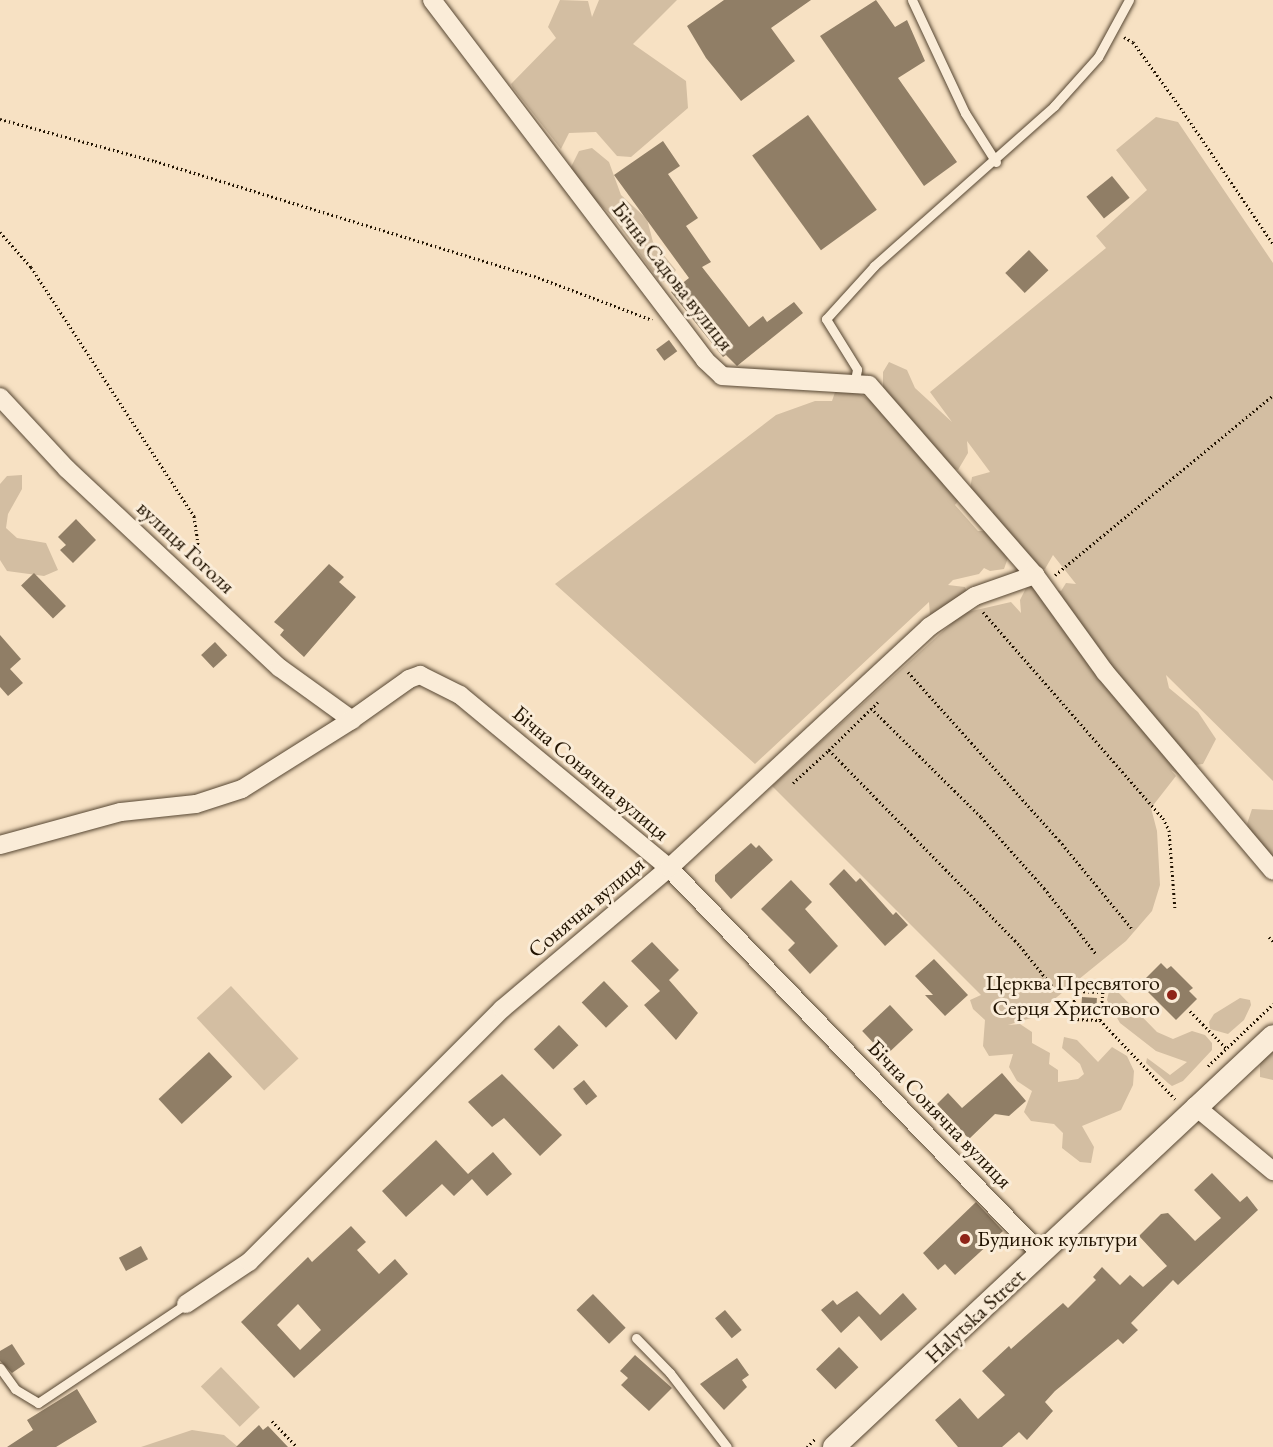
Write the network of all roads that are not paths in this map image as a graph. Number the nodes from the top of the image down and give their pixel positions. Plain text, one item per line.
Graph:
1 (432, 0) edge
2 (912, 0) edge
3 (1129, 0) edge
4 (996, 162) junction
5 (854, 385) junction
6 (0, 397) edge
7 (1039, 581) junction
8 (352, 720) junction
9 (0, 845) edge
10 (669, 868) junction
11 (1273, 871) edge
12 (1273, 1036) edge
13 (1185, 1103) junction
14 (1273, 1171) edge
15 (1041, 1254) junction
16 (186, 1304) joint
17 (636, 1338) dead end
18 (0, 1368) edge
19 (727, 1447) edge
20 (834, 1447) edge

1 - 5 street, Бічна Садова вулиця
2 - 4 lane
3 - 4 lane
4 - 5 lane
5 - 7 street, Бічна Садова вулиця
6 - 8 street, вулиця Гоголя
7 - 10 street, Сонячна вулиця
7 - 11 street, Бічна Садова вулиця
8 - 9 street, Бічна Сонячна вулиця
8 - 10 street, Бічна Сонячна вулиця
10 - 15 street, Бічна Сонячна вулиця
10 - 16 street, Сонячна вулиця
12 - 13 street, Halytska Street
13 - 14 street
13 - 15 street, Halytska Street
15 - 20 street, Halytska Street
16 - 18 lane
17 - 19 lane

